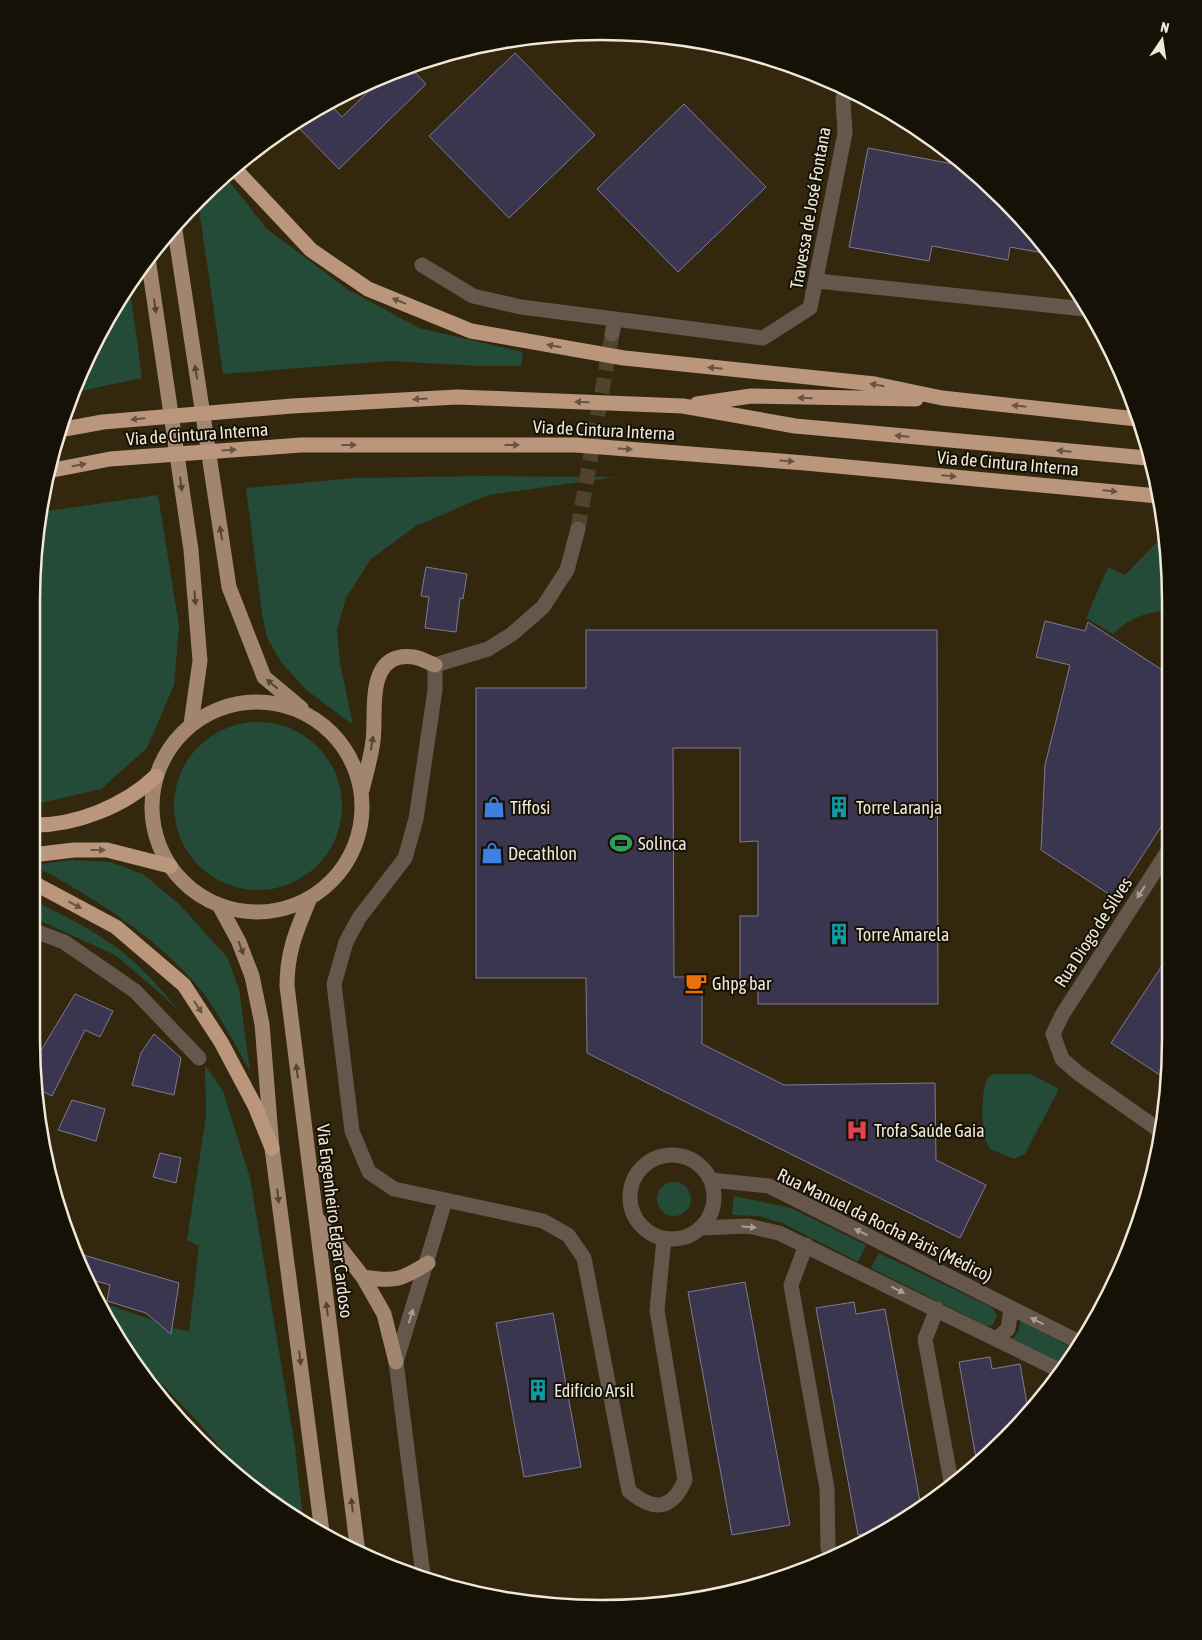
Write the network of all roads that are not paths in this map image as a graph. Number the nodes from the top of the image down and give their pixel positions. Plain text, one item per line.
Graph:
1 (843, 95) edge
2 (239, 173) edge
3 (176, 235) edge
4 (422, 265) dead end
5 (150, 268) edge
6 (817, 281) junction
7 (1079, 308) edge
8 (615, 319) junction
9 (612, 334) tunnel mouth
10 (942, 398) junction
11 (683, 406) junction
12 (1131, 418) edge
13 (68, 428) edge
14 (1143, 458) edge
15 (56, 469) edge
16 (1152, 495) edge
17 (578, 529) tunnel mouth
18 (435, 665) junction
19 (310, 716) junction
20 (191, 724) junction
21 (156, 776) junction
22 (362, 791) junction
23 (40, 825) edge
24 (40, 854) edge
25 (1162, 860) edge
26 (170, 866) junction
27 (40, 886) edge
28 (310, 898) junction
29 (219, 905) junction
30 (40, 933) edge
31 (199, 1058) dead end
32 (1155, 1127) edge
33 (272, 1148) junction
34 (711, 1180) junction
35 (445, 1201) junction
36 (316, 1217) junction
37 (701, 1228) junction
38 (664, 1239) junction
39 (806, 1245) junction
40 (428, 1263) junction
41 (363, 1277) junction
42 (1010, 1308) junction
43 (937, 1309) junction
44 (996, 1339) junction
45 (1074, 1340) edge
46 (396, 1362) junction
47 (1055, 1368) edge
48 (950, 1478) edge
49 (321, 1526) edge
50 (357, 1544) edge
51 (828, 1548) dead end
52 (422, 1570) edge

1 - 6 street, Travessa de José Fontana
10 -> 2 highway
19 -> 3 main road
4 - 8 street, Travessa de José Fontana
5 -> 20 main road
6 - 7 street
6 - 8 street, Travessa de José Fontana
8 - 9 street
10 -> 11 highway
12 -> 10 highway
11 -> 13 highway, Via de Cintura Interna
14 -> 11 highway, Via de Cintura Interna
15 -> 16 highway, Via de Cintura Interna
17 - 18 street
22 -> 18 main road
18 - 35 street
19 - 20 main road
19 - 22 main road
20 - 21 main road
21 - 23 highway
21 - 26 main road
22 - 28 main road
24 -> 26 highway
25 -> 32 street, Rua Diogo de Silves
26 - 29 main road
27 -> 33 highway
28 - 29 main road
36 -> 28 main road, Via Engenheiro Edgar Cardoso
29 -> 33 main road
30 - 31 street
33 -> 49 main road
34 - 37 street
34 - 38 street
42 -> 34 street, Rua Manuel da Rocha Páris (Médico)
35 - 38 street
35 - 40 street
36 - 41 main road
50 -> 36 main road, Via Engenheiro Edgar Cardoso
37 - 38 street
37 -> 39 street
39 -> 43 street
39 - 51 street
40 - 41 main road
46 -> 40 street
41 - 46 main road
42 - 44 street
45 -> 42 street, Rua Manuel da Rocha Páris (Médico)
43 - 44 street
43 - 48 street
44 - 47 street
46 - 52 street

